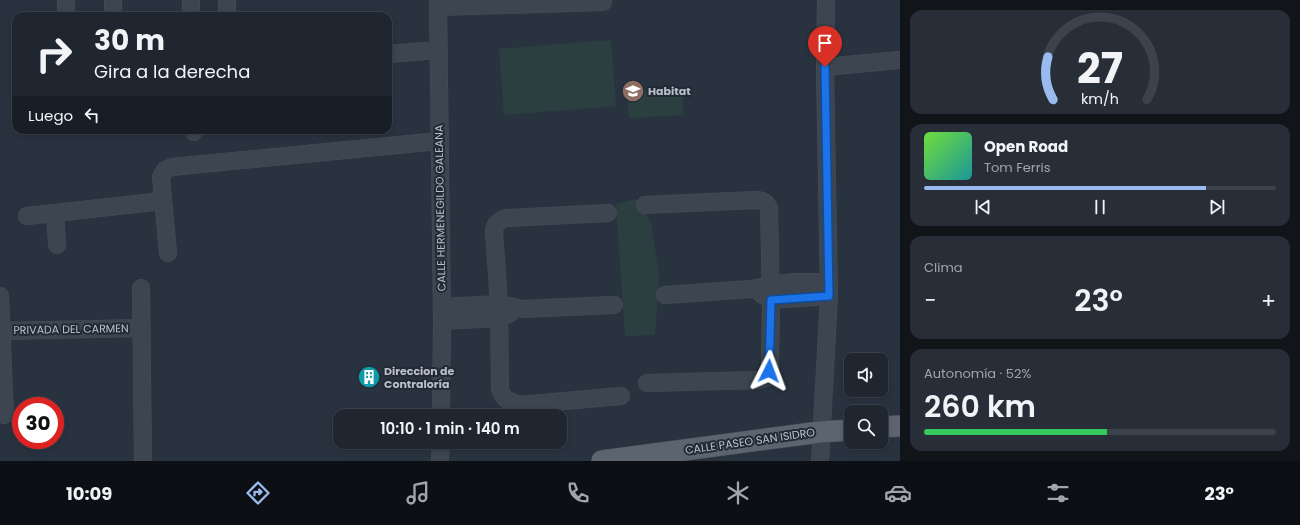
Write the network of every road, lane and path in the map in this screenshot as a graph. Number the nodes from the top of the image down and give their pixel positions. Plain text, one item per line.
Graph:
1 (66, 0) edge
2 (113, 0) edge
3 (191, 0) edge
4 (227, 0) edge
5 (826, 0) edge
6 (603, 2) dead end
7 (438, 4) edge
8 (66, 12) edge
9 (113, 12) edge
10 (191, 12) edge
11 (228, 12) edge
12 (438, 50) junction
13 (392, 54) edge
14 (900, 60) edge
15 (825, 67) junction
16 (439, 141) junction
17 (163, 201) junction
18 (645, 205) dead end
19 (55, 213) junction
20 (608, 213) dead end
21 (27, 216) dead end
22 (57, 245) dead end
23 (168, 253) dead end
24 (141, 288) dead end
25 (829, 289) junction
26 (771, 292) junction
27 (664, 295) dead end
28 (0, 296) edge
29 (614, 305) dead end
30 (499, 311) junction
31 (442, 314) junction
32 (142, 328) junction
33 (1, 330) junction
34 (647, 383) dead end
35 (622, 396) dead end
36 (441, 409) edge
37 (5, 415) dead end
38 (900, 426) edge
39 (888, 427) edge
40 (844, 430) edge
41 (820, 432) junction
42 (441, 449) edge
43 (142, 461) edge
44 (440, 461) edge
45 (602, 461) edge
46 (820, 461) edge

1 - 8 street
2 - 9 street
3 - 10 street
4 - 11 street
5 - 15 street
6 - 7 street
7 - 12 street, CALLE HERMENEGILDO GALEANA
12 - 13 street
12 - 16 street, CALLE HERMENEGILDO GALEANA
14 - 15 street
15 - 25 street
16 - 17 street
16 - 31 street, CALLE HERMENEGILDO GALEANA
17 - 19 street
17 - 23 street
18 - 26 street
19 - 21 street
19 - 22 street
20 - 30 street
24 - 32 street, PRIVADA DEL CARMEN
25 - 26 street
25 - 41 street
26 - 27 street
26 - 34 street
28 - 33 street
29 - 30 street
30 - 31 street
30 - 35 street
31 - 36 street, CALLE HERMENEGILDO GALEANA
32 - 33 street, PRIVADA DEL CARMEN
32 - 43 street, PRIVADA DEL CARMEN
33 - 37 street
38 - 39 main road
40 - 41 main road, CALLE PASEO SAN ISIDRO
41 - 45 main road, CALLE PASEO SAN ISIDRO
41 - 46 street
42 - 44 street

